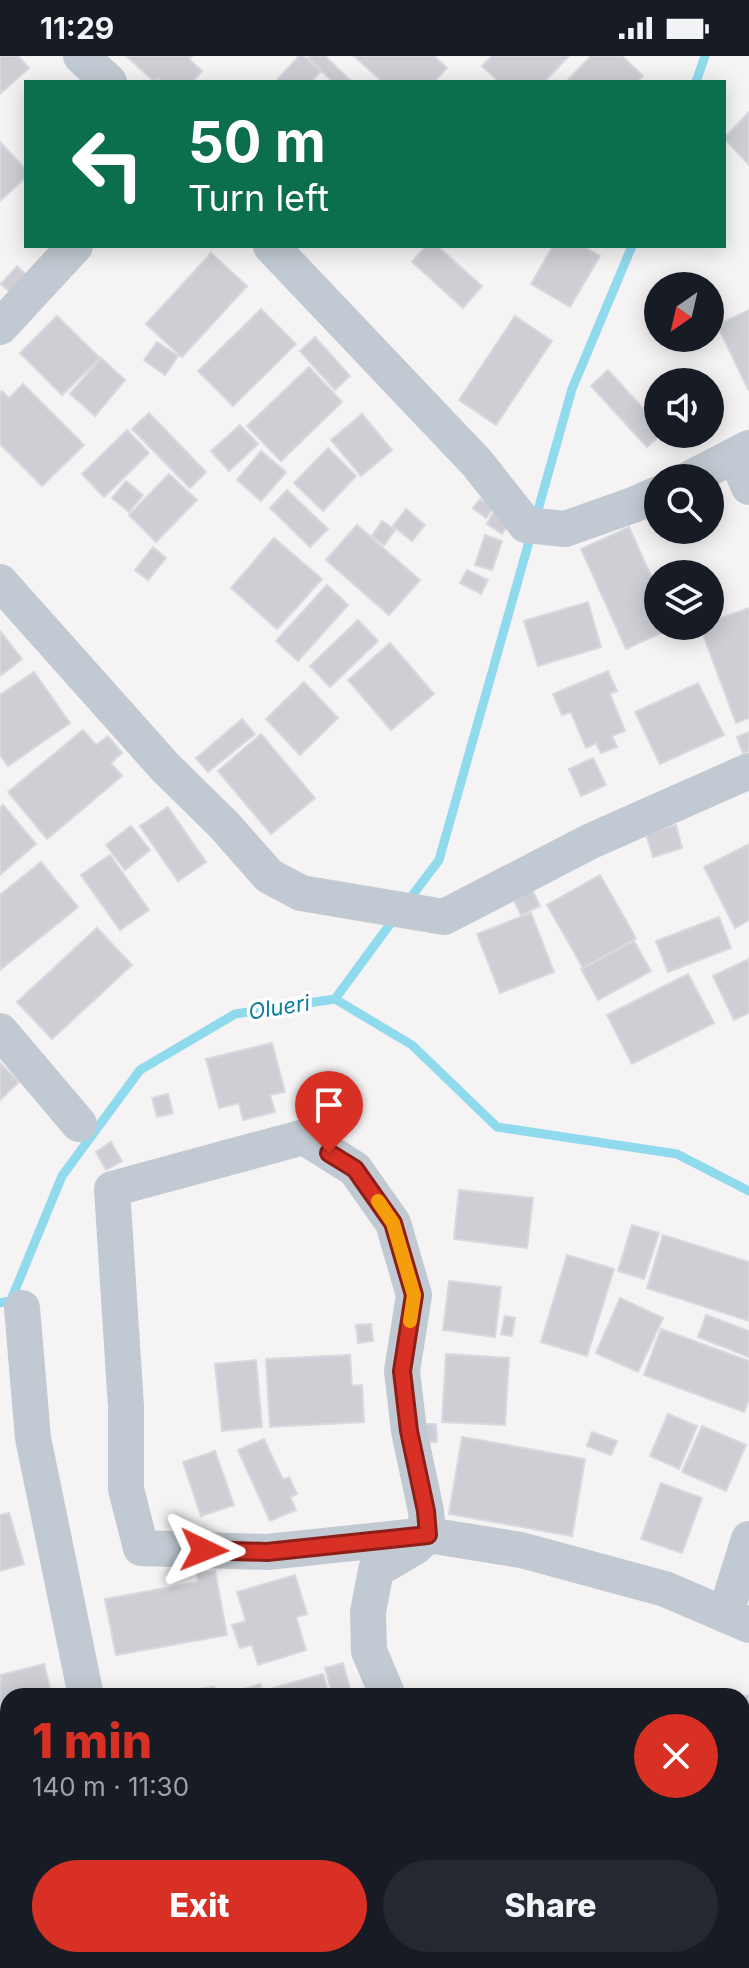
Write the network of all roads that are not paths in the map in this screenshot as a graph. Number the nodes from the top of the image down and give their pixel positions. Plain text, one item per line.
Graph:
1 (81, 56) edge
2 (107, 80) edge
3 (73, 248) edge
4 (273, 248) edge
5 (0, 327) edge
6 (745, 464) edge
7 (724, 469) edge
8 (644, 500) edge
9 (0, 582) edge
10 (749, 771) edge
11 (0, 1031) edge
12 (79, 1124) dead end
13 (22, 1308) dead end
14 (428, 1535) junction
15 (749, 1539) edge
16 (737, 1620) edge
17 (84, 1688) edge
18 (385, 1688) edge

1 - 2 street
3 - 5 street
4 - 8 street
6 - 7 street
9 - 10 street
11 - 12 street
13 - 17 street
14 - 14 street
14 - 16 street
14 - 18 street
15 - 16 street

